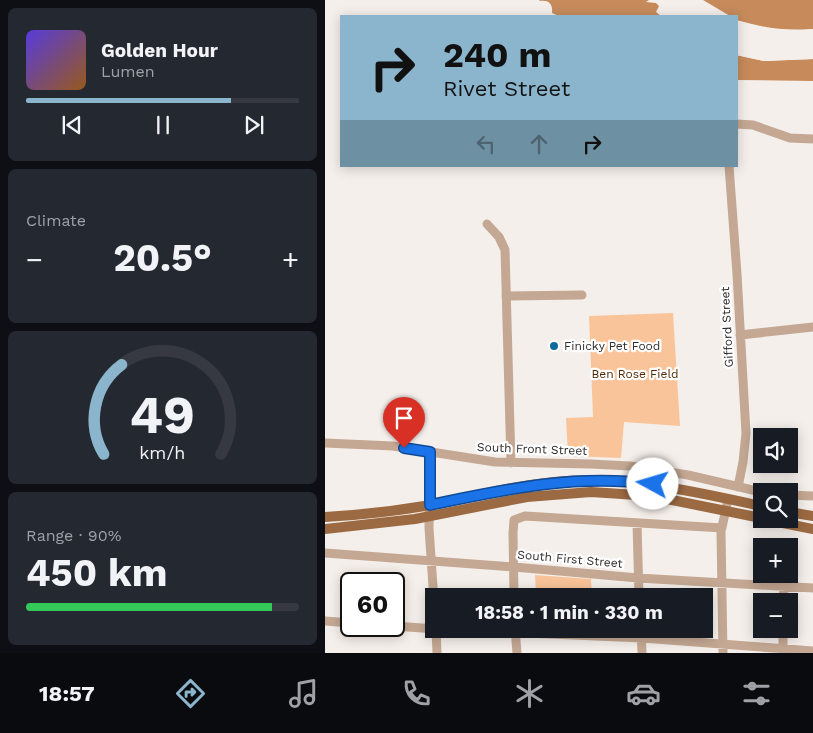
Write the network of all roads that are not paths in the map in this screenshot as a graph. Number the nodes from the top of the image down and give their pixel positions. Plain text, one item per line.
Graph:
1 (738, 124) edge
2 (813, 139) edge
3 (729, 167) edge
4 (487, 224) dead end
5 (582, 294) dead end
6 (506, 296) junction
7 (813, 327) edge
8 (740, 335) junction
9 (325, 443) edge
10 (430, 452) junction
11 (511, 463) junction
12 (738, 486) junction
13 (753, 490) edge
14 (798, 495) edge
15 (813, 496) edge
16 (728, 499) junction
17 (753, 504) edge
18 (430, 505) junction
19 (725, 511) junction
20 (798, 514) edge
21 (429, 516) junction
22 (813, 516) edge
23 (325, 517) edge
24 (753, 517) edge
25 (637, 524) junction
26 (798, 526) edge
27 (722, 528) junction
28 (325, 529) edge
29 (813, 529) edge
30 (325, 553) edge
31 (431, 562) junction
32 (514, 567) junction
33 (638, 578) junction
34 (722, 582) junction
35 (783, 586) junction
36 (433, 588) edge
37 (514, 588) edge
38 (639, 588) edge
39 (813, 588) edge
40 (783, 593) edge
41 (325, 621) edge
42 (340, 622) edge
43 (405, 627) edge
44 (425, 628) edge
45 (436, 638) edge
46 (516, 638) edge
47 (641, 638) edge
48 (663, 638) edge
49 (783, 638) edge
50 (723, 649) edge
51 (783, 649) junction
52 (813, 651) edge
53 (437, 653) edge
54 (517, 653) edge
55 (642, 653) edge

1 - 2 street
3 - 8 street, Gifford Street
4 - 6 street
5 - 6 street
6 - 11 street
7 - 8 street
8 - 12 street, Gifford Street
9 - 10 street, South Front Street
10 - 11 street, South Front Street
10 - 18 street
11 - 12 street, South Front Street
12 - 13 street, South Front Street
14 - 15 street
16 - 17 main road
16 - 18 main road
16 - 19 street
18 - 21 street
18 - 23 main road
19 - 21 main road
19 - 24 main road
19 - 27 street
20 - 22 main road
21 - 28 main road
21 - 31 street
25 - 27 street
25 - 32 street
25 - 33 street
26 - 29 main road
27 - 34 street
30 - 31 street, South First Street
31 - 32 street, South First Street
31 - 36 street
32 - 33 street, South First Street
32 - 37 street
33 - 34 street, South First Street
33 - 38 street
34 - 35 street, South First Street
34 - 50 street
35 - 39 street, South First Street
35 - 40 street
41 - 42 street
43 - 44 street
45 - 53 street
46 - 54 street
47 - 55 street
48 - 50 street
49 - 51 street
50 - 51 street
51 - 52 street

